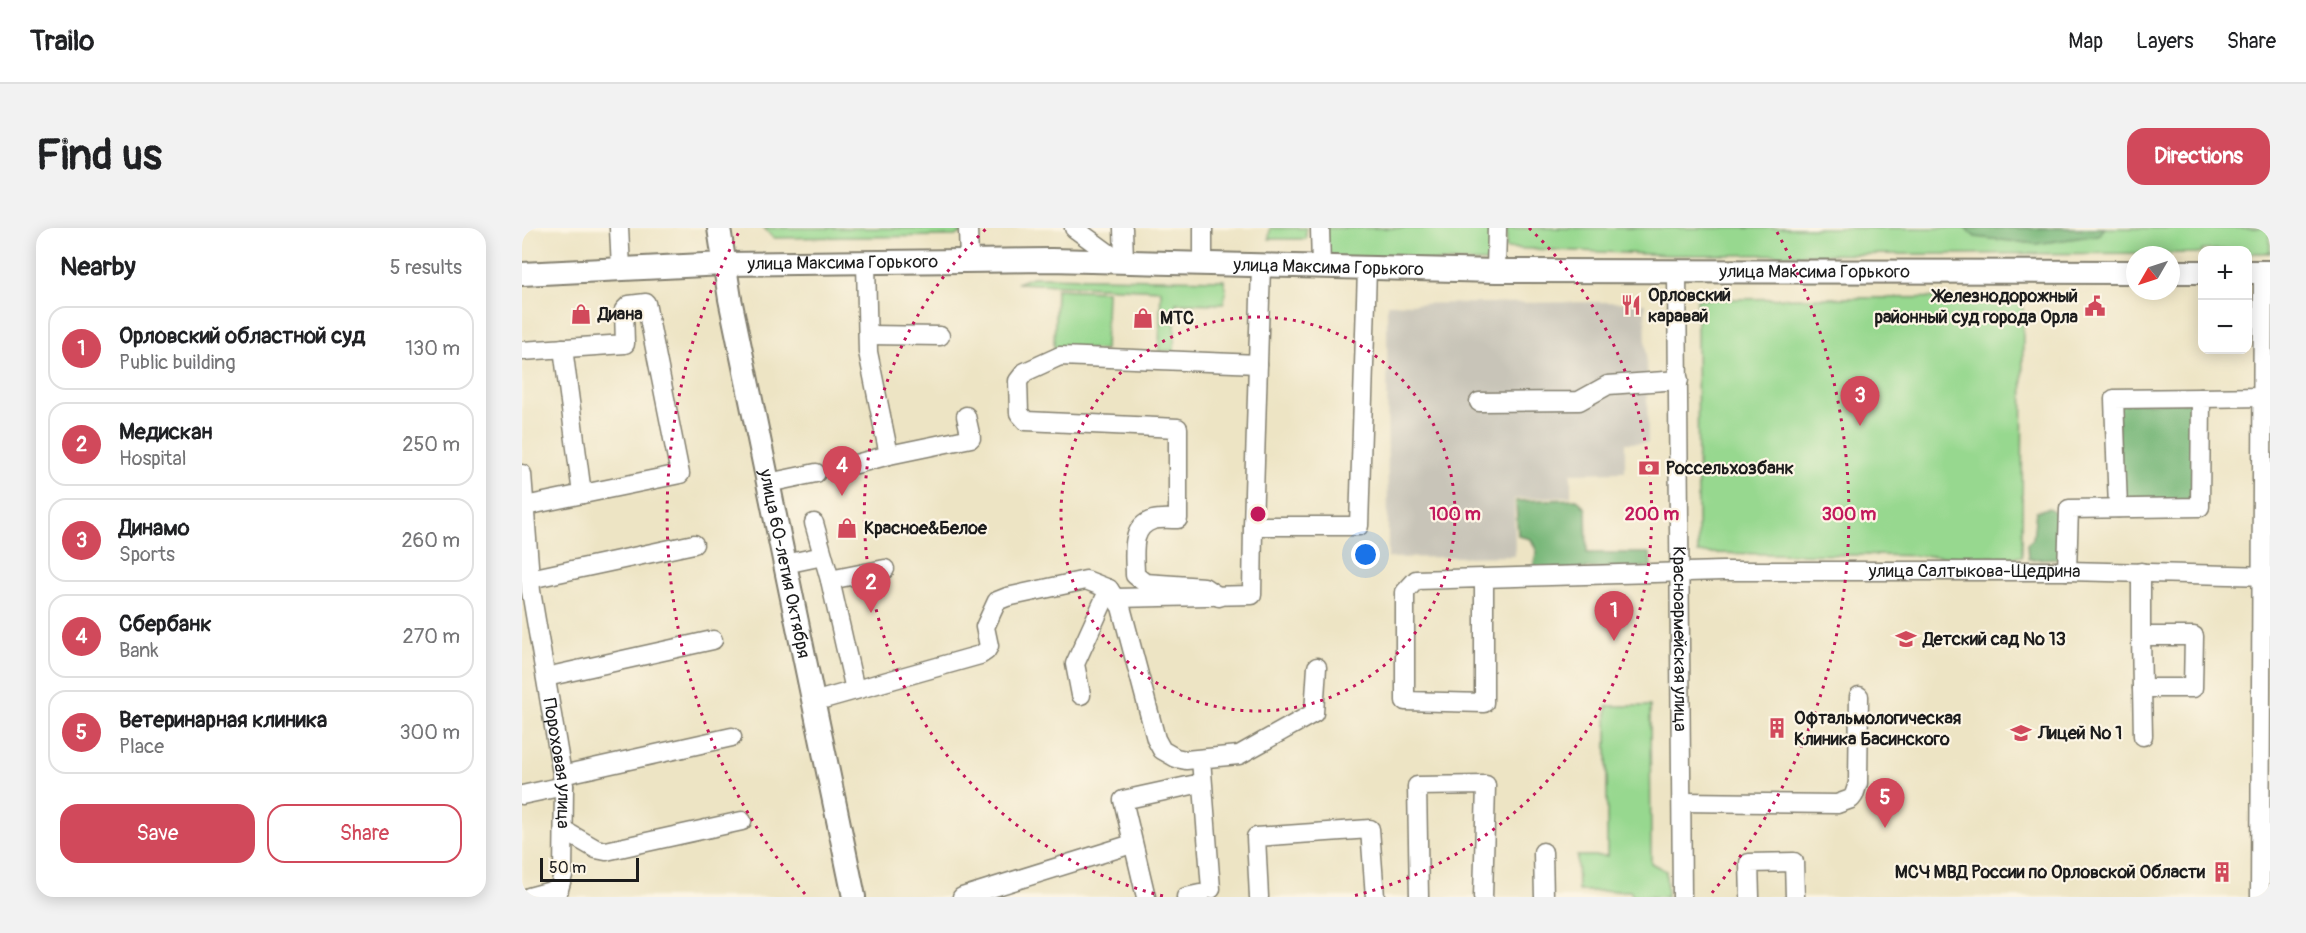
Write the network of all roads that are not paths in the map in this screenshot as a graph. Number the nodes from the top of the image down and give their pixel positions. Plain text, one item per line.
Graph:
1 (620, 228) edge
2 (719, 228) edge
3 (968, 228) edge
4 (1074, 228) edge
5 (1123, 228) edge
6 (1203, 228) edge
7 (1320, 228) edge
8 (1497, 228) edge
9 (969, 261) junction
10 (1122, 261) junction
11 (866, 263) junction
12 (724, 264) junction
13 (1203, 264) junction
14 (1261, 266) junction
15 (1321, 267) junction
16 (621, 268) junction
17 (1367, 269) junction
18 (1496, 272) junction
19 (2126, 272) edge
20 (2180, 272) edge
21 (2198, 272) edge
22 (2260, 272) edge
23 (1677, 273) junction
24 (522, 274) edge
25 (869, 335) junction
26 (940, 336) dead end
27 (563, 348) junction
28 (522, 351) edge
29 (1258, 364) junction
30 (1679, 380) junction
31 (2262, 397) junction
32 (2201, 398) junction
33 (1479, 402) dead end
34 (966, 416) dead end
35 (889, 455) junction
36 (856, 464) dead end
37 (816, 473) dead end
38 (522, 474) edge
39 (768, 483) junction
40 (582, 494) junction
41 (525, 506) junction
42 (2118, 508) junction
43 (814, 523) dead end
44 (1254, 526) junction
45 (524, 534) edge
46 (694, 544) dead end
47 (824, 556) junction
48 (784, 564) junction
49 (885, 569) dead end
50 (1678, 571) junction
51 (2067, 571) junction
52 (2141, 572) junction
53 (2265, 575) edge
54 (1484, 578) junction
55 (530, 579) junction
56 (830, 580) junction
57 (1113, 594) junction
58 (1219, 597) junction
59 (2141, 636) junction
60 (713, 640) dead end
61 (1317, 667) dead end
62 (546, 677) junction
63 (2142, 688) junction
64 (855, 690) junction
65 (1081, 695) dead end
66 (1859, 696) dead end
67 (813, 702) junction
68 (2143, 736) dead end
69 (732, 737) dead end
70 (1201, 759) junction
71 (563, 781) junction
72 (1192, 785) dead end
73 (522, 795) edge
74 (1682, 802) junction
75 (742, 821) dead end
76 (565, 831) junction
77 (1132, 844) junction
78 (1543, 852) dead end
79 (1199, 894) edge
80 (529, 897) edge
81 (854, 897) edge
82 (963, 897) edge
83 (1146, 897) edge
84 (1259, 897) edge
85 (1375, 897) edge
86 (1419, 897) edge
87 (1483, 897) edge
88 (1544, 897) edge
89 (1682, 897) edge
90 (1750, 897) edge
91 (1795, 897) edge
92 (2260, 897) edge

1 - 16 street
2 - 12 main road, улица 60-летия Октября
3 - 9 street
4 - 10 street
5 - 10 street
6 - 13 street
7 - 15 street
8 - 18 street
9 - 10 main road, улица Максима Горького
9 - 11 main road, улица Максима Горького
10 - 13 main road, улица Максима Горького
11 - 12 main road, улица Максима Горького
11 - 25 street
12 - 16 main road, улица Максима Горького
12 - 39 main road, улица 60-летия Октября
13 - 14 main road, улица Максима Горького
14 - 15 main road, улица Максима Горького
14 - 29 street
15 - 17 main road, улица Максима Горького
16 - 24 main road, улица Максима Горького
17 - 18 main road, улица Максима Горького
17 - 44 street
18 - 23 main road, улица Максима Горького
19 - 23 main road, улица Максима Горького
20 - 21 main road
22 - 31 street
23 - 30 street, Красноармейская улица
25 - 26 street
25 - 35 street
27 - 28 street
27 - 40 street
27 - 40 street
29 - 44 street
29 - 58 street
30 - 33 street
30 - 50 street, Красноармейская улица
31 - 32 street
31 - 53 street
32 - 42 street
32 - 42 street
34 - 35 street
35 - 36 street
37 - 39 street
38 - 41 street, Пороховая улица
39 - 48 main road, улица 60-летия Октября
40 - 41 street
41 - 45 street, Пороховая улица
42 - 51 street
43 - 47 street
44 - 58 street
45 - 55 street, Пороховая улица
46 - 55 street
47 - 48 street
47 - 56 street
48 - 67 main road, улица 60-летия Октября
49 - 56 street
50 - 51 street, улица Салтыкова-Щедрина
50 - 54 street, улица Салтыкова-Щедрина
50 - 74 street, Красноармейская улица
51 - 52 street, улица Салтыкова-Щедрина
52 - 53 street, улица Салтыкова-Щедрина
52 - 59 street
53 - 92 street
54 - 54 street, улица Салтыкова-Щедрина
55 - 62 street, Пороховая улица
56 - 64 street
57 - 58 street
57 - 64 street
57 - 65 street
57 - 70 street
59 - 63 street
59 - 63 street
60 - 62 street
61 - 70 street
62 - 71 street, Пороховая улица
63 - 68 street
64 - 67 street
66 - 74 street
67 - 81 main road, улица 60-летия Октября
69 - 71 street
70 - 79 street
71 - 73 street
71 - 76 street, Пороховая улица
72 - 77 street
74 - 89 street, Красноармейская улица
75 - 76 street
76 - 80 street, Пороховая улица
77 - 82 street
77 - 83 street
78 - 88 street
84 - 85 street
86 - 87 street
90 - 91 street

